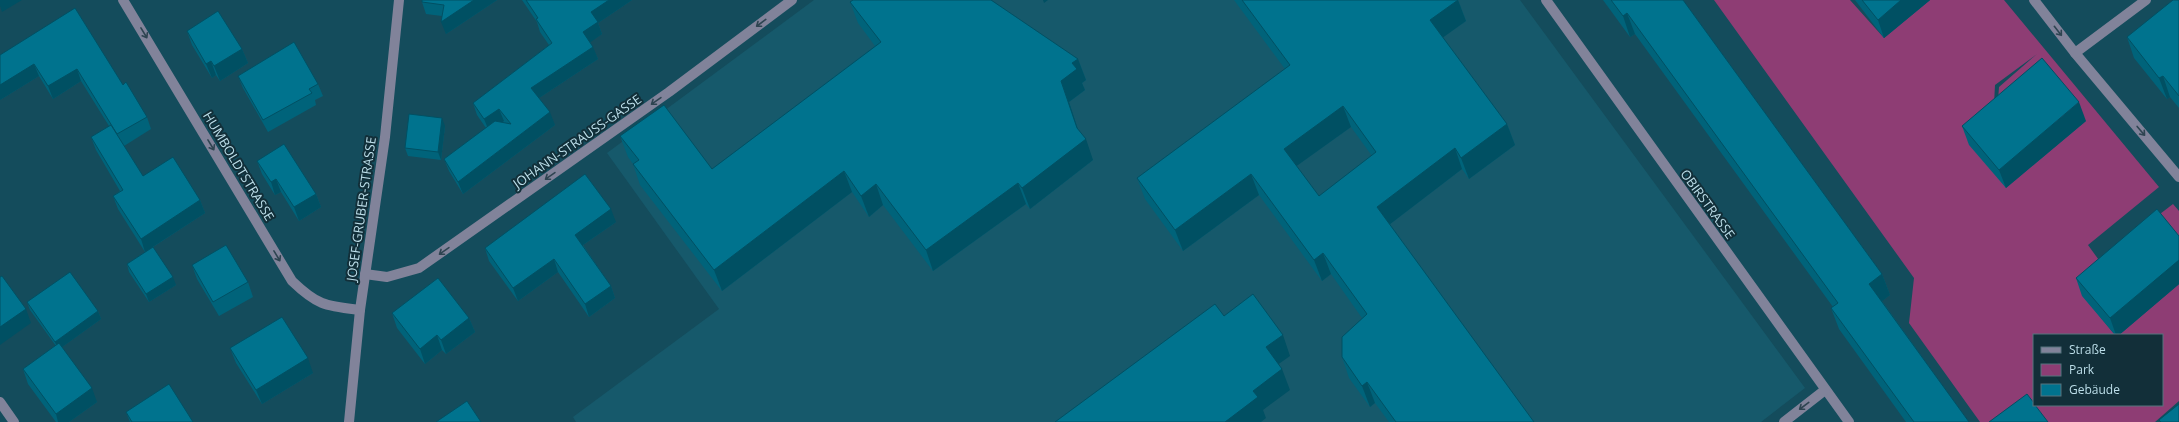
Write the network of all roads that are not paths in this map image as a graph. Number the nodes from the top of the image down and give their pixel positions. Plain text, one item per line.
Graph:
1 (123, 0) edge
2 (399, 0) edge
3 (792, 0) edge
4 (1546, 0) edge
5 (2034, 0) edge
6 (2146, 0) edge
7 (2075, 54) junction
8 (2179, 177) edge
9 (365, 274) junction
10 (360, 310) junction
11 (1825, 390) junction
12 (0, 402) edge
13 (351, 420) edge
14 (14, 422) edge
15 (1784, 422) edge
16 (1849, 422) edge

1 -> 10 street, HUMBOLDTSTRASSE
2 - 9 street, JOSEF-GRUBER-STRASSE
3 -> 9 street, JOHANN-STRAUSS-GASSE
4 - 11 street, OBIRSTRASSE
5 -> 7 street
6 - 7 street
7 -> 8 street
9 - 10 street, JOSEF-GRUBER-STRASSE
10 - 13 street, JOSEF-GRUBER-STRASSE
11 -> 15 street
11 - 16 street, OBIRSTRASSE
12 - 14 street

